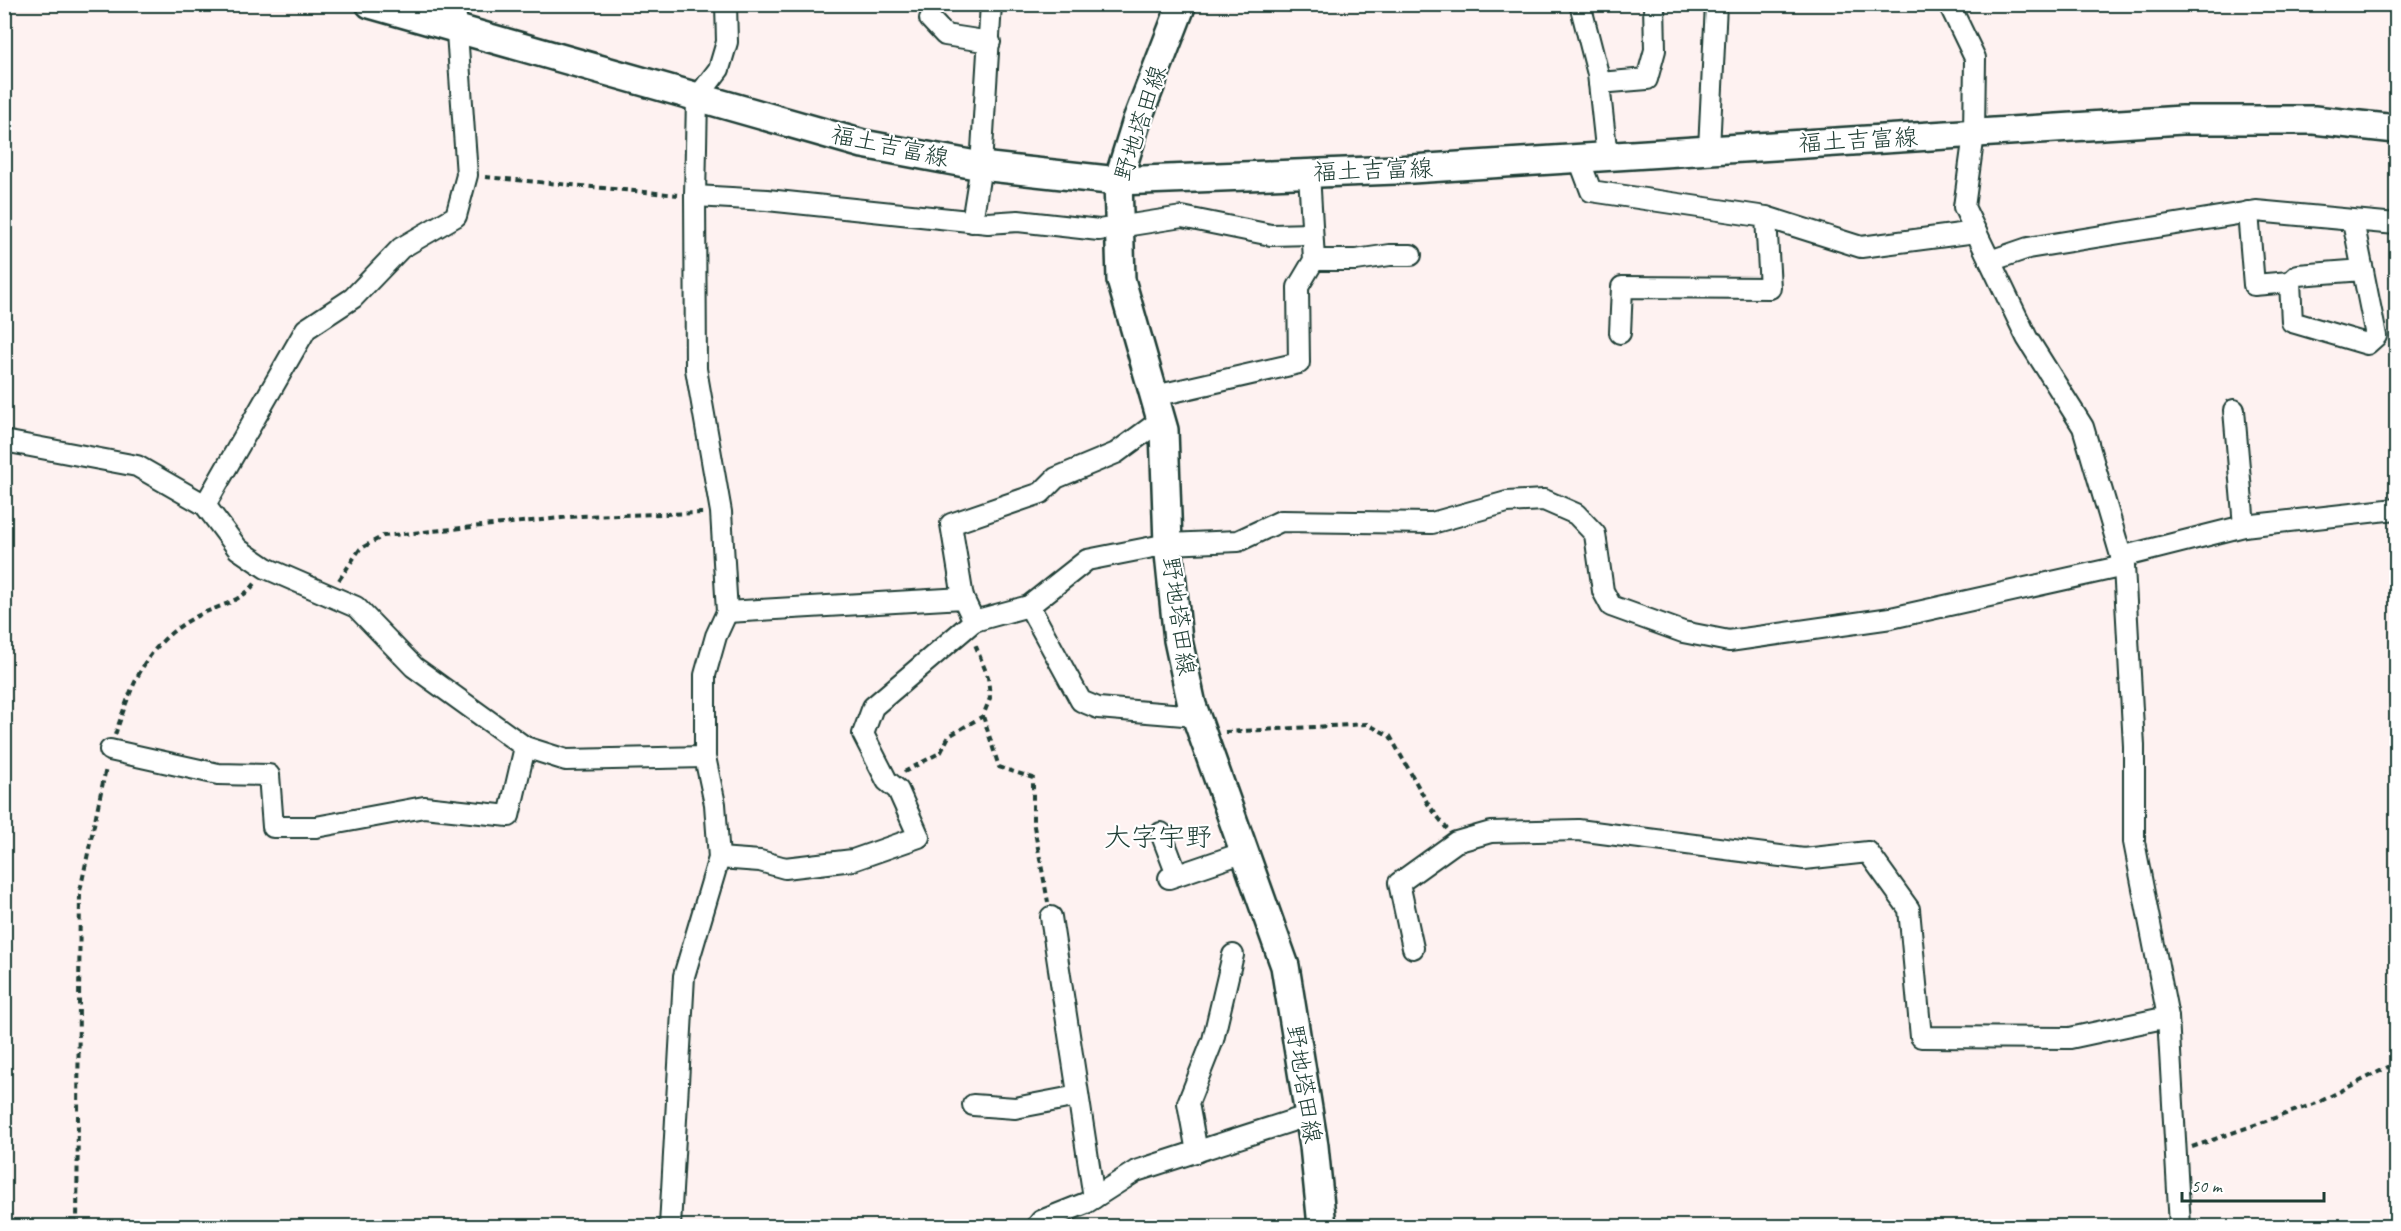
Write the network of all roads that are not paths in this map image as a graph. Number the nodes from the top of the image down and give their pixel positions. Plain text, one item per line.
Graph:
1 (370, 4) edge
2 (726, 4) edge
3 (991, 4) edge
4 (1182, 4) edge
5 (1580, 4) edge
6 (1654, 4) edge
7 (1716, 4) edge
8 (1949, 4) edge
9 (455, 17) edge
10 (930, 19) dead end
11 (990, 42) junction
12 (1599, 83) junction
13 (697, 98) junction
14 (2397, 129) edge
15 (1974, 134) junction
16 (1709, 149) junction
17 (1607, 157) junction
18 (1579, 159) junction
19 (981, 165) junction
20 (1309, 173) junction
21 (1118, 181) junction
22 (694, 196) junction
23 (2248, 212) junction
24 (1766, 216) junction
25 (2353, 221) junction
26 (972, 222) junction
27 (2397, 224) edge
28 (1118, 226) junction
29 (1976, 232) junction
30 (1312, 234) junction
31 (1411, 255) dead end
32 (1314, 260) junction
33 (1990, 261) junction
34 (2363, 270) junction
35 (2290, 282) junction
36 (1620, 333) dead end
37 (1158, 408) junction
38 (2234, 410) dead end
39 (4, 441) edge
40 (205, 505) junction
41 (2397, 509) edge
42 (2244, 526) junction
43 (1168, 544) junction
44 (2122, 561) junction
45 (963, 598) junction
46 (1029, 606) junction
47 (727, 612) junction
48 (971, 624) junction
49 (1199, 725) junction
50 (525, 747) junction
51 (110, 750) road end
52 (705, 757) junction
53 (1161, 833) dead end
54 (1245, 852) junction
55 (719, 858) junction
56 (1051, 917) road end
57 (1413, 948) dead end
58 (1233, 956) dead end
59 (2168, 1017) junction
60 (1078, 1096) junction
61 (973, 1105) dead end
62 (1310, 1115) junction
63 (1197, 1152) junction
64 (1094, 1198) junction
65 (670, 1227) edge
66 (1037, 1227) edge
67 (1322, 1227) edge
68 (2180, 1227) edge

1 - 9 main road, 福土吉富線
2 - 13 street
3 - 11 street
4 - 21 main road, 野地塔田線
5 - 12 street
6 - 12 street
7 - 16 street
8 - 15 street
9 - 13 main road, 福土吉富線
9 - 40 street
10 - 11 street
11 - 19 street
12 - 17 street
13 - 19 main road, 福土吉富線
13 - 22 street
14 - 15 main road, 福土吉富線
15 - 16 main road, 福土吉富線
15 - 29 street
16 - 17 main road, 福土吉富線
17 - 18 main road, 福土吉富線
18 - 20 main road, 福土吉富線
18 - 24 street
19 - 21 main road, 福土吉富線
19 - 26 street
20 - 21 main road, 福土吉富線
20 - 30 street
21 - 28 main road, 野地塔田線
22 - 26 street
22 - 47 street
23 - 25 street
23 - 33 street
23 - 35 street
24 - 29 street
24 - 36 street
25 - 27 street
25 - 34 street
26 - 28 street
28 - 30 street
28 - 37 main road, 野地塔田線
29 - 33 street
30 - 32 street
31 - 32 street
32 - 37 street
33 - 44 street
34 - 35 street
34 - 35 street
37 - 43 main road, 野地塔田線
37 - 45 street
38 - 42 street
39 - 40 street
40 - 50 street
41 - 42 street
42 - 44 street
43 - 44 street
43 - 46 street
43 - 49 main road, 野地塔田線
44 - 59 street
45 - 47 street
45 - 48 street
46 - 48 street
46 - 49 street
47 - 52 street
48 - 55 street
49 - 54 main road, 野地塔田線
50 - 51 street
50 - 52 street
52 - 55 street
53 - 54 street
54 - 62 main road, 野地塔田線
55 - 65 street
56 - 60 street
57 - 59 street
58 - 63 street
59 - 68 street
60 - 61 street
60 - 64 street
62 - 63 street
62 - 67 main road, 野地塔田線
63 - 64 street
64 - 66 street

